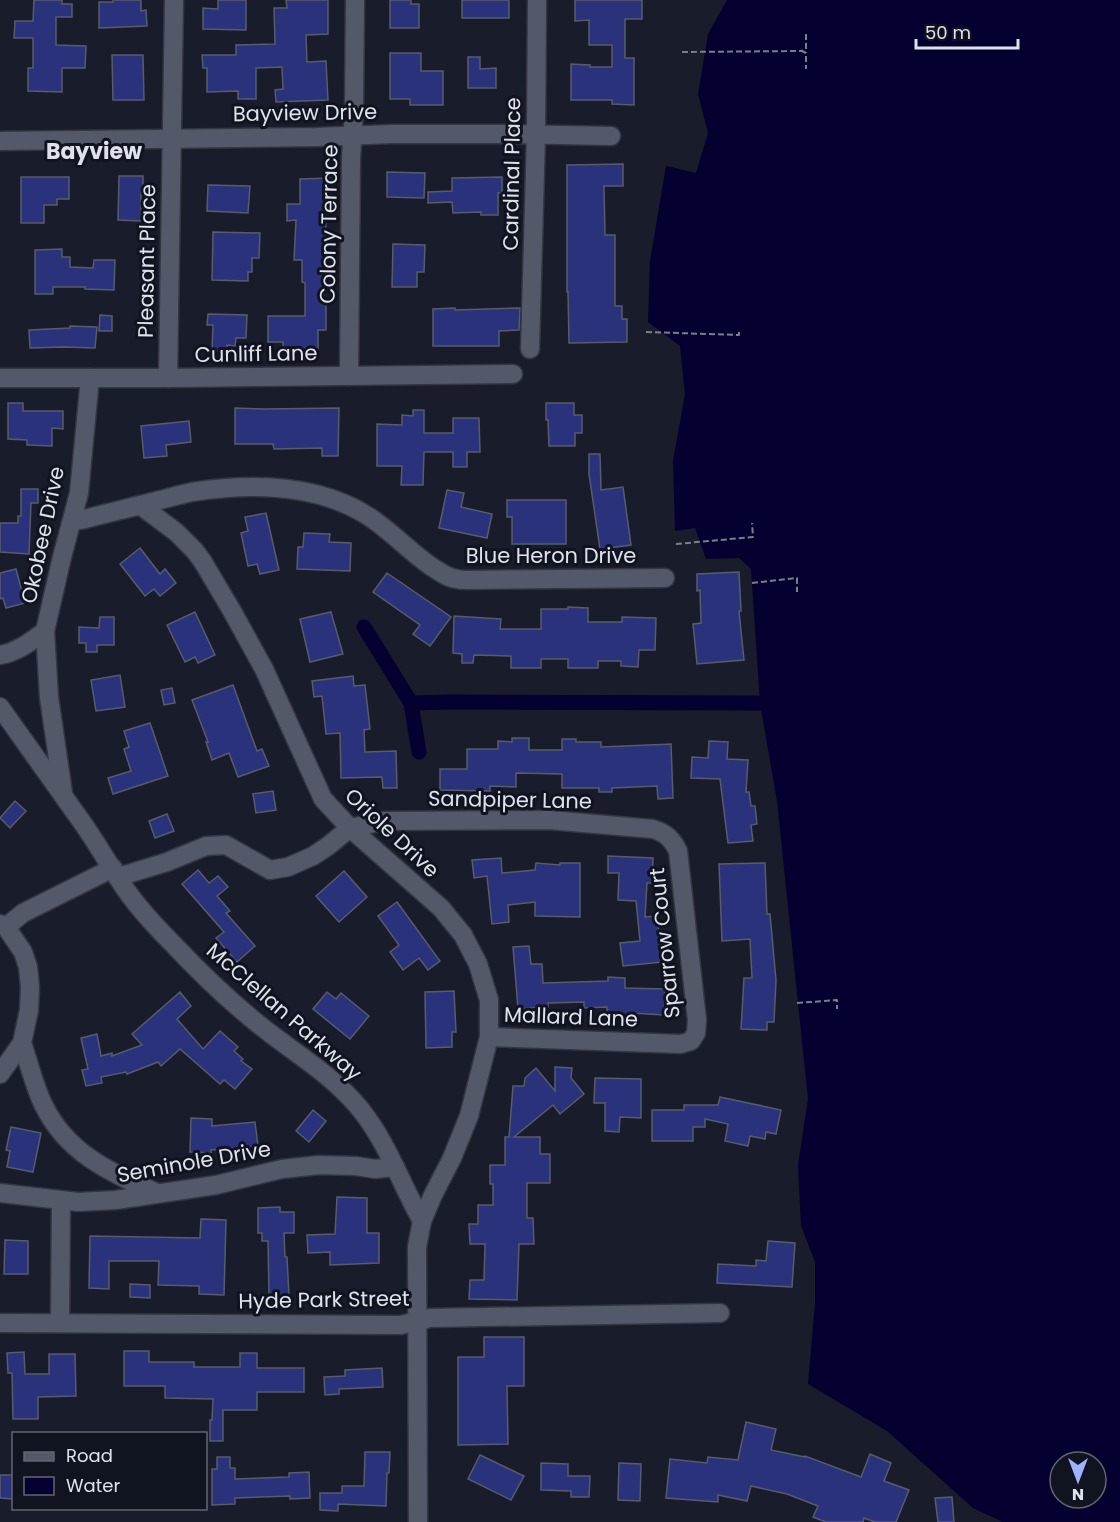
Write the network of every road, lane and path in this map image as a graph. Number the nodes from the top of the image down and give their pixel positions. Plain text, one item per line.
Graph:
1 (174, 0) edge
2 (355, 0) edge
3 (537, 0) edge
4 (806, 34) dead end
5 (802, 51) junction
6 (682, 52) dead end
7 (806, 69) dead end
8 (536, 135) junction
9 (353, 136) junction
10 (611, 136) dead end
11 (172, 138) junction
12 (0, 141) edge
13 (739, 329) dead end
14 (646, 332) dead end
15 (530, 349) dead end
16 (513, 374) dead end
17 (349, 376) junction
18 (0, 378) edge
19 (90, 378) junction
20 (168, 378) junction
21 (140, 505) junction
22 (72, 521) junction
23 (752, 523) dead end
24 (676, 544) dead end
25 (665, 578) dead end
26 (752, 583) dead end
27 (797, 591) dead end
28 (45, 631) junction
29 (4, 655) edge
30 (0, 707) edge
31 (64, 797) junction
32 (350, 828) junction
33 (669, 836) joint
34 (115, 872) junction
35 (3, 925) edge
36 (797, 1003) dead end
37 (837, 1009) dead end
38 (489, 1037) junction
39 (22, 1043) junction
40 (687, 1043) joint
41 (0, 1074) edge
42 (396, 1167) junction
43 (0, 1193) edge
44 (158, 1193) junction
45 (61, 1201) junction
46 (422, 1221) junction
47 (720, 1313) dead end
48 (417, 1321) junction
49 (0, 1323) edge
50 (60, 1323) junction
51 (418, 1522) edge

1 - 11 street, Pleasant Place
2 - 9 street, Colony Terrace
3 - 8 street, Cardinal Place
4 - 5 path
5 - 6 path
5 - 7 path
8 - 9 street, Bayview Drive
8 - 10 street, Bayview Drive
8 - 15 street, Cardinal Place
9 - 11 street, Bayview Drive
9 - 17 street, Colony Terrace
11 - 12 street, Bayview Drive
11 - 20 street, Pleasant Place
13 - 14 path
16 - 17 street, Cunliff Lane
17 - 20 street, Cunliff Lane
18 - 19 street, Cunliff Lane
19 - 20 street, Cunliff Lane
19 - 22 street, Okobee Drive
21 - 22 street, Blue Heron Drive
21 - 25 street, Blue Heron Drive
21 - 32 street, Oriole Drive
22 - 28 street, Okobee Drive
23 - 24 path
26 - 27 path
28 - 29 street, Okobee Drive
28 - 31 street, Okobee Drive
30 - 31 street, McClellan Parkway
31 - 34 street, McClellan Parkway
32 - 33 street, Sandpiper Lane
32 - 34 street
32 - 38 street, Oriole Drive
33 - 40 street, Sparrow Court
34 - 35 street
34 - 42 street, McClellan Parkway
35 - 39 street
36 - 37 path
38 - 40 street, Mallard Lane
38 - 46 street, Oriole Drive
39 - 41 street
39 - 44 street
42 - 44 street, Seminole Drive
42 - 46 street, McClellan Parkway
43 - 45 street, Seminole Drive
44 - 45 street, Seminole Drive
45 - 50 street
46 - 48 street
47 - 48 street, Hyde Park Street
48 - 50 street, Hyde Park Street
48 - 51 street
49 - 50 street, Hyde Park Street

